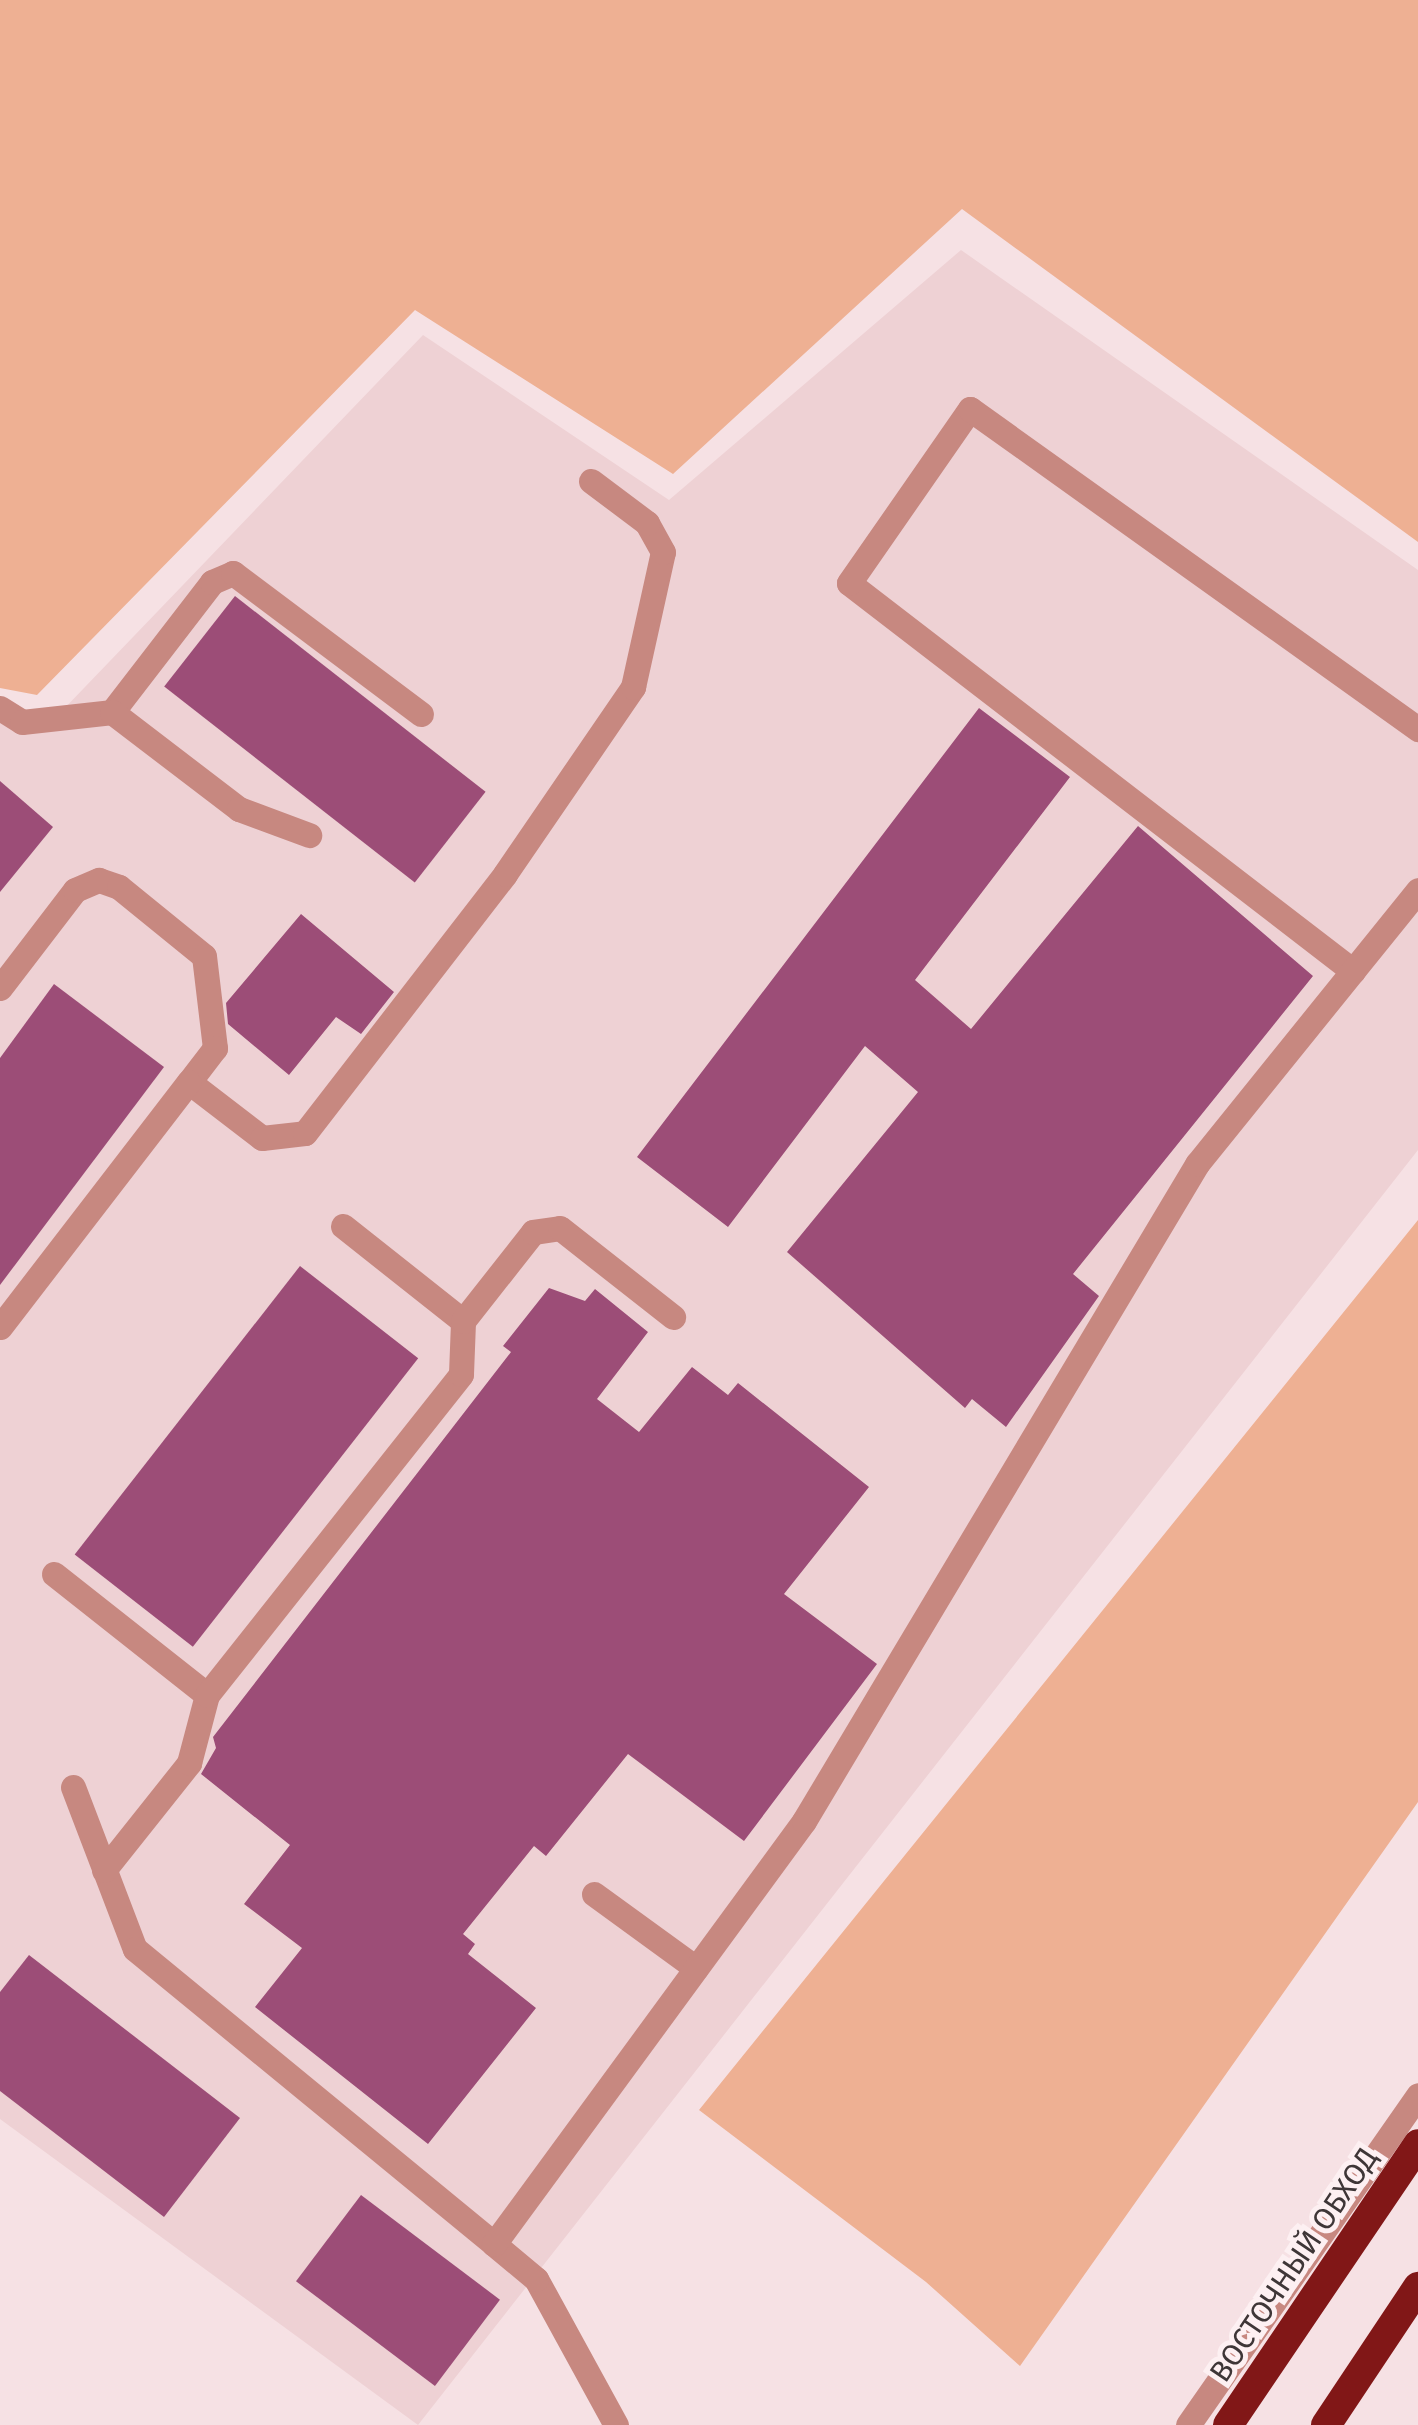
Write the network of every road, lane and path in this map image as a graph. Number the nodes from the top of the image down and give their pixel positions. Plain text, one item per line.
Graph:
1 (592, 480) dead end
2 (0, 708) edge
3 (112, 712) junction
4 (421, 714) dead end
5 (1418, 729) edge
6 (309, 835) dead end
7 (1418, 890) edge
8 (1353, 971) junction
9 (0, 988) edge
10 (190, 1082) junction
11 (343, 1226) dead end
12 (673, 1317) dead end
13 (462, 1321) junction
14 (0, 1327) edge
15 (54, 1574) dead end
16 (207, 1695) junction
17 (73, 1787) dead end
18 (104, 1870) junction
19 (594, 1894) dead end
20 (696, 1968) junction
21 (1418, 2096) edge
22 (1418, 2144) edge
23 (494, 2244) junction
24 (1418, 2287) edge
25 (616, 2425) edge
26 (1188, 2425) edge
27 (1228, 2425) edge
28 (1326, 2425) edge

1 - 10 lane
2 - 3 lane
3 - 4 lane
3 - 6 lane
5 - 8 lane
7 - 8 lane
8 - 20 lane
9 - 10 lane
10 - 14 lane
11 - 13 lane
12 - 13 lane
13 - 16 lane
15 - 16 lane
16 - 18 lane
17 - 18 lane
18 - 23 lane
19 - 20 lane
20 - 23 lane
21 - 26 lane
22 - 27 highway, ВОСТОЧНЫЙ ОБХОД
23 - 25 lane
24 - 28 highway

